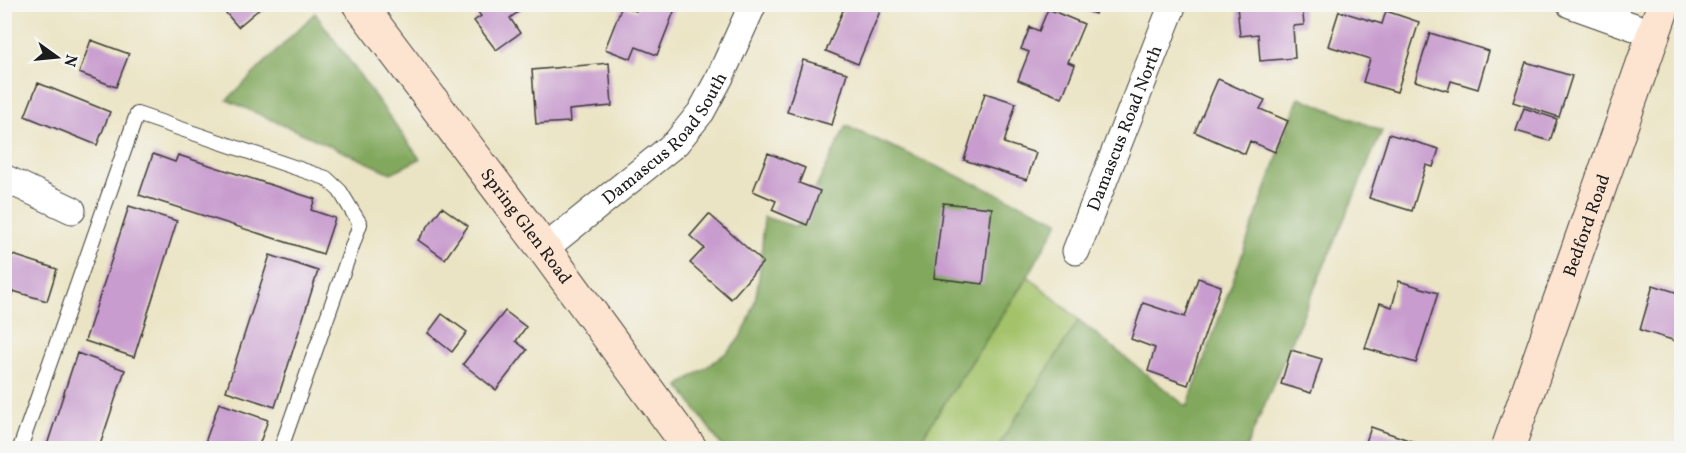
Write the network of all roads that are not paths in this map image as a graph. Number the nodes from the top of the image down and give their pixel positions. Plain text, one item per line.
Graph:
1 (359, 4) edge
2 (753, 4) edge
3 (1173, 4) edge
4 (1570, 4) edge
5 (1659, 19) edge
6 (4, 178) edge
7 (72, 210) dead end
8 (544, 249) junction
9 (1076, 250) dead end
10 (20, 448) edge
11 (281, 448) edge
12 (690, 448) edge
13 (1508, 448) edge

1 - 8 street, Spring Glen Road
2 - 8 street, Damascus Road South
3 - 9 street, Damascus Road North
4 - 5 street
5 - 13 street, Bedford Road
6 - 7 street
8 - 12 street, Spring Glen Road
10 - 11 lane

